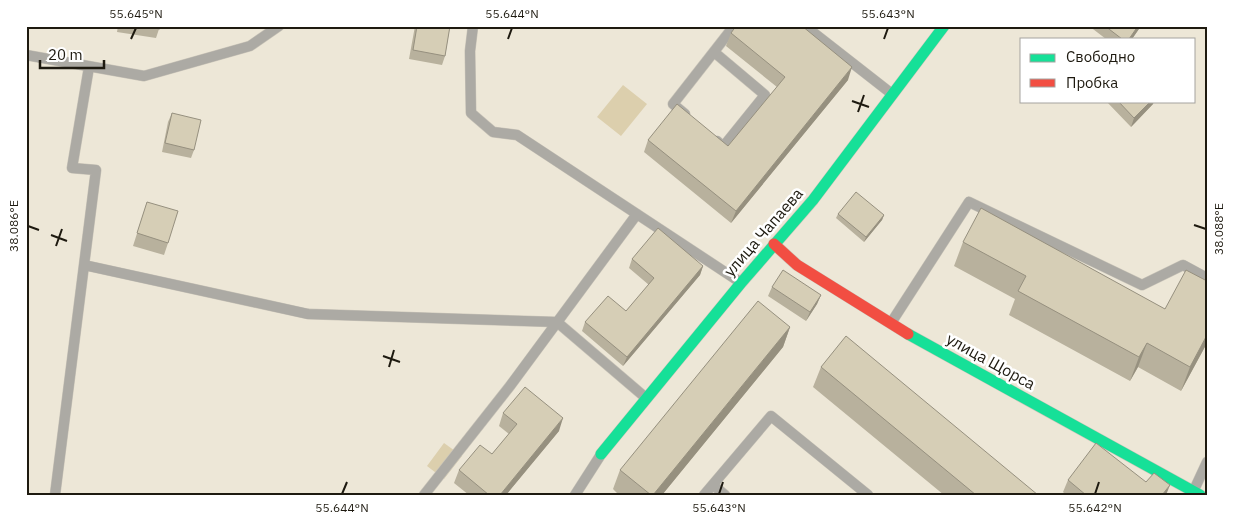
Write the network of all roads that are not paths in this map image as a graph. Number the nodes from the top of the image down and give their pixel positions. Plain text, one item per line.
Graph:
1 (279, 26) edge
2 (473, 26) edge
3 (734, 26) edge
4 (805, 26) edge
5 (944, 26) edge
6 (714, 52) junction
7 (26, 55) edge
8 (89, 67) junction
9 (893, 94) junction
10 (690, 118) edge
11 (710, 135) edge
12 (637, 214) junction
13 (774, 244) junction
14 (84, 265) junction
15 (1207, 278) edge
16 (741, 283) junction
17 (557, 322) junction
18 (891, 324) junction
19 (647, 398) junction
20 (601, 454) joint
21 (1207, 462) edge
22 (712, 485) junction
23 (1195, 494) edge
24 (56, 495) edge
25 (424, 495) edge
26 (575, 495) edge
27 (704, 495) edge
28 (725, 495) edge
29 (868, 495) edge

1 - 8 lane
2 - 12 lane
3 - 6 lane
4 - 9 lane
5 - 9 street, улица Чапаева
6 - 10 lane
6 - 11 lane
7 - 8 lane
8 - 14 lane
9 - 13 street, улица Чапаева
12 - 16 lane
12 - 17 lane
13 - 16 street, улица Чапаева
13 - 18 street, улица Щорса
14 - 17 lane
14 - 24 lane
15 - 18 lane
16 - 19 street, улица Чапаева
17 - 19 lane
17 - 25 lane
18 - 23 street, улица Щорса
19 - 20 street, улица Чапаева
20 - 26 lane
21 - 23 lane
22 - 27 lane
22 - 28 lane
22 - 29 lane

